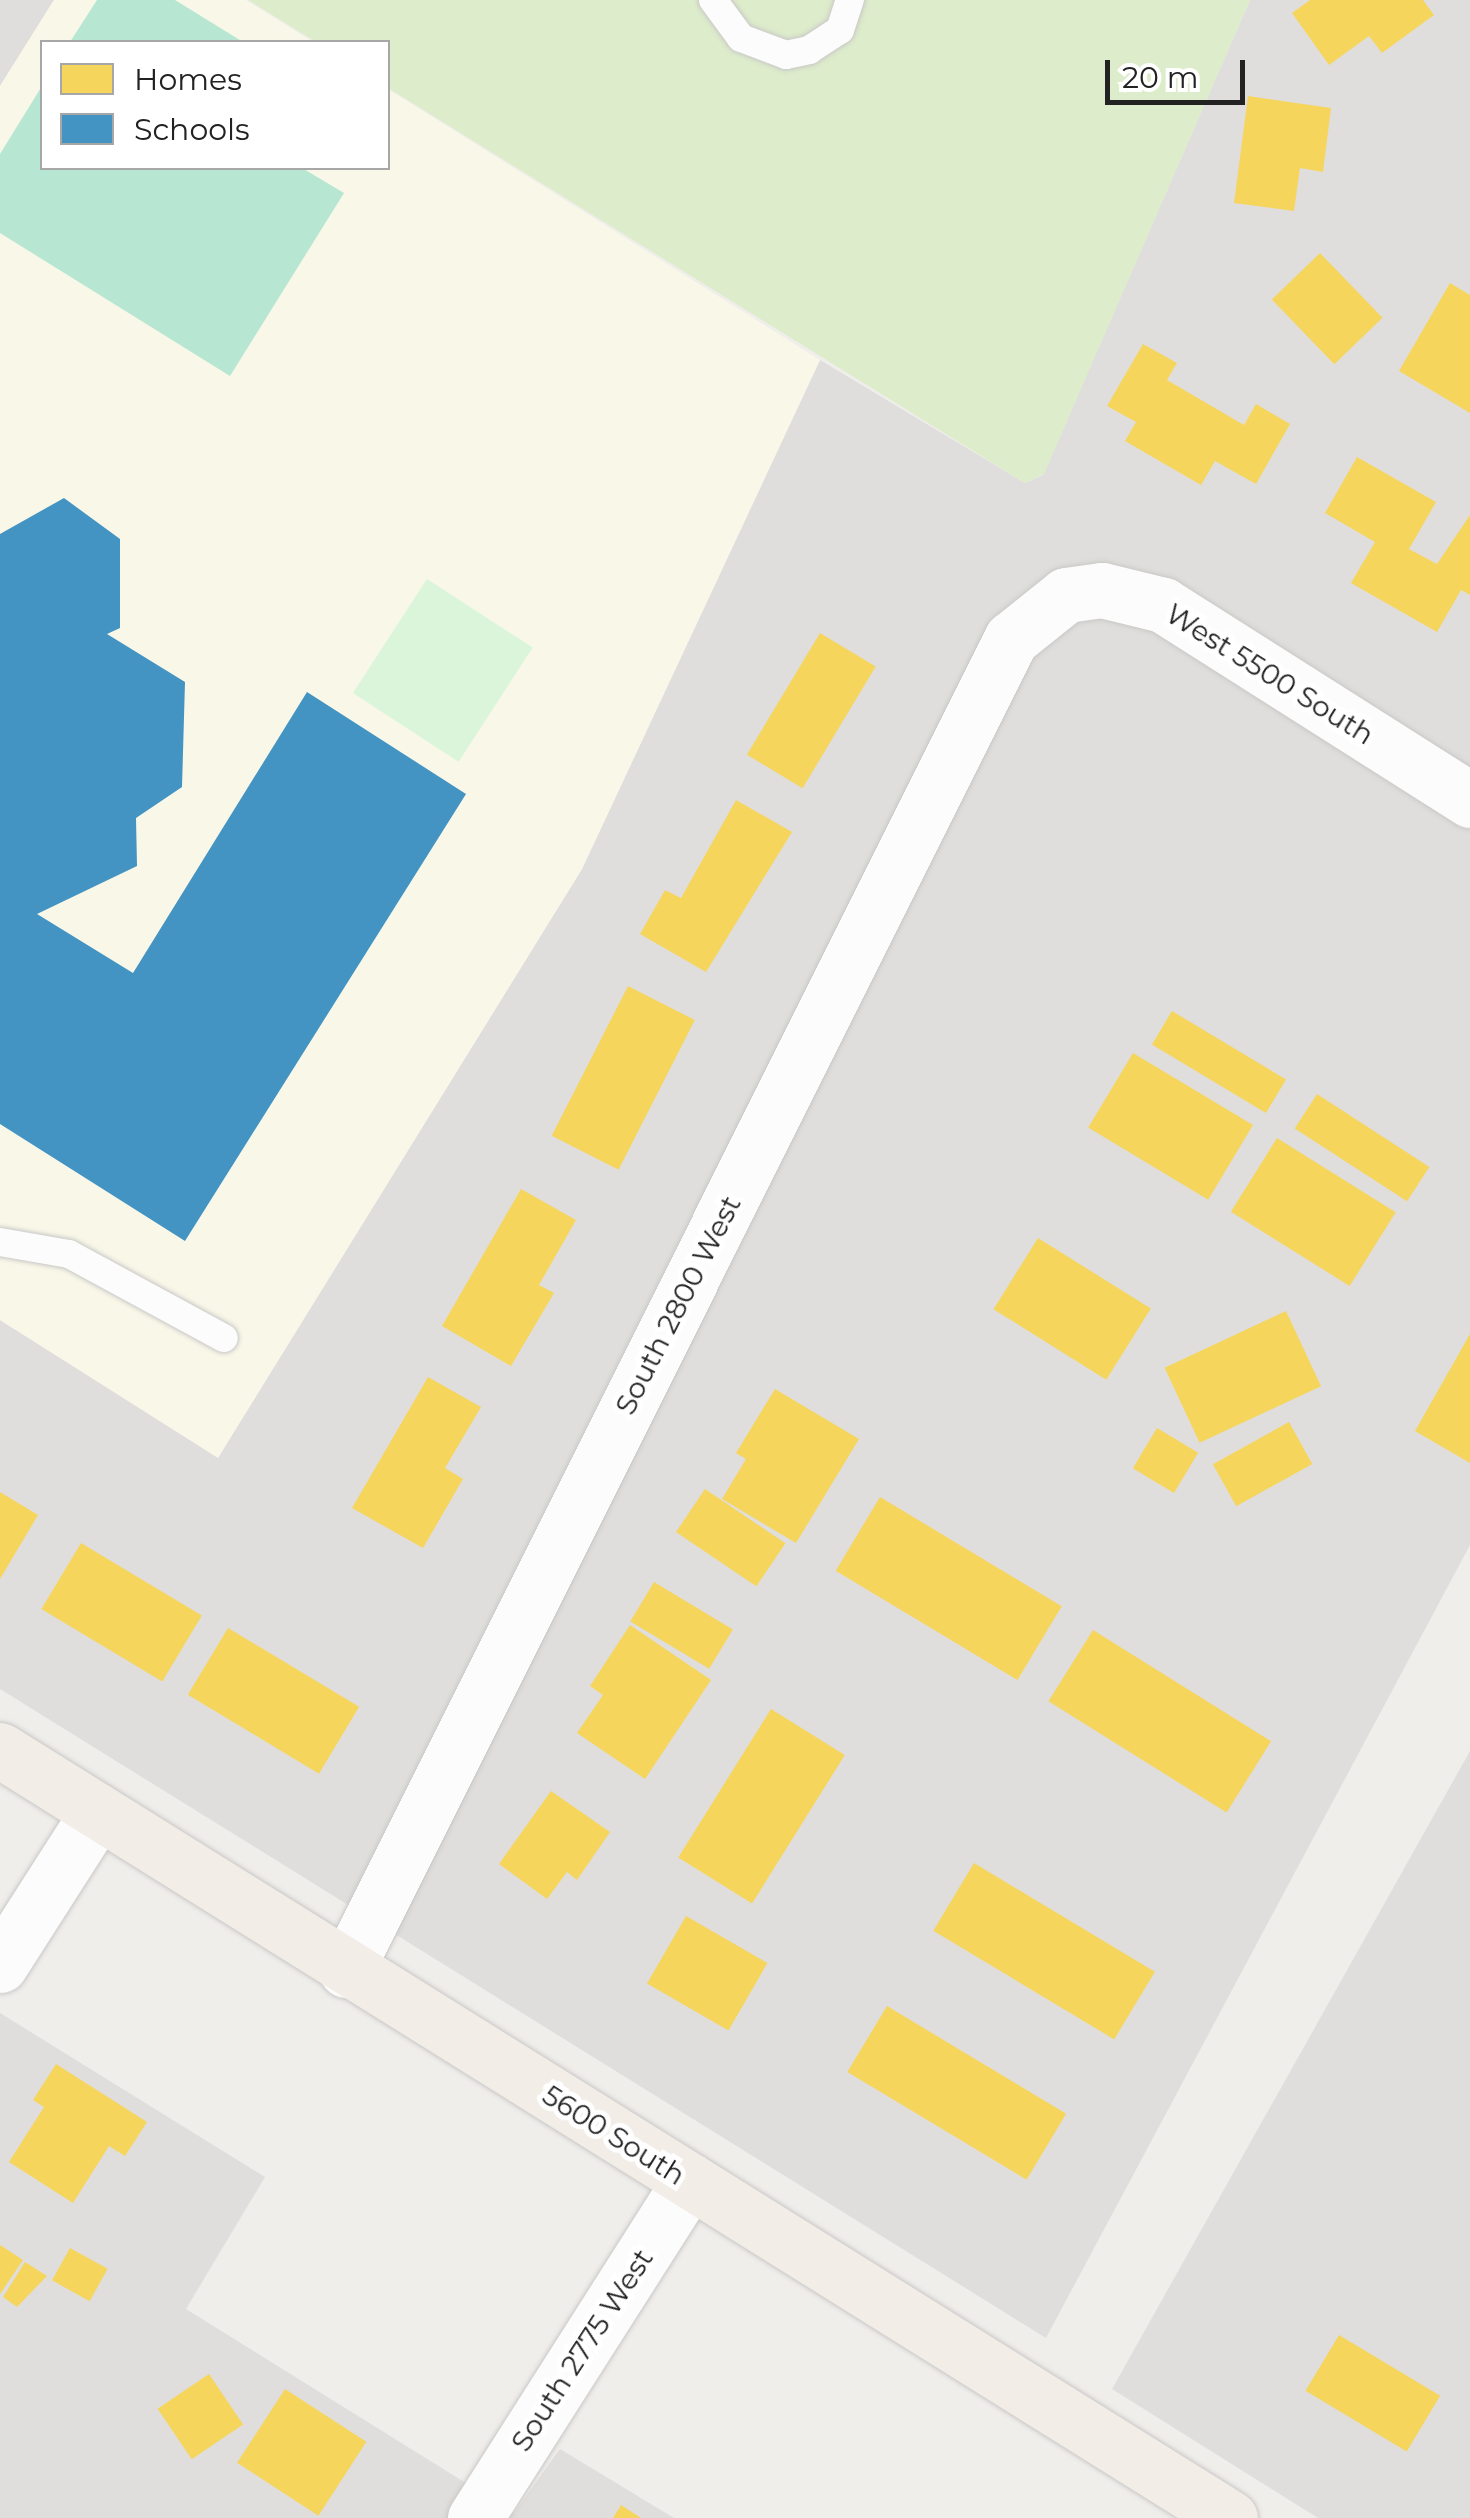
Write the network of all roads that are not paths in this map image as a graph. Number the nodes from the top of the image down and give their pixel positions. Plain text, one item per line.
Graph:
1 (713, 0) edge
2 (850, 0) edge
3 (1011, 640) joint
4 (1470, 800) edge
5 (0, 1242) edge
6 (224, 1338) dead end
7 (0, 1750) edge
8 (98, 1812) junction
9 (0, 1964) edge
10 (346, 1970) junction
11 (690, 2181) junction
12 (475, 2518) edge
13 (1230, 2518) edge

1 - 2 lane
3 - 4 street, West 5500 South
3 - 10 street, South 2800 West
5 - 6 lane
7 - 8 main road, 5600 South
8 - 9 street
8 - 10 main road, 5600 South
10 - 11 main road, 5600 South
11 - 12 street, South 2775 West
11 - 13 main road, 5600 South

